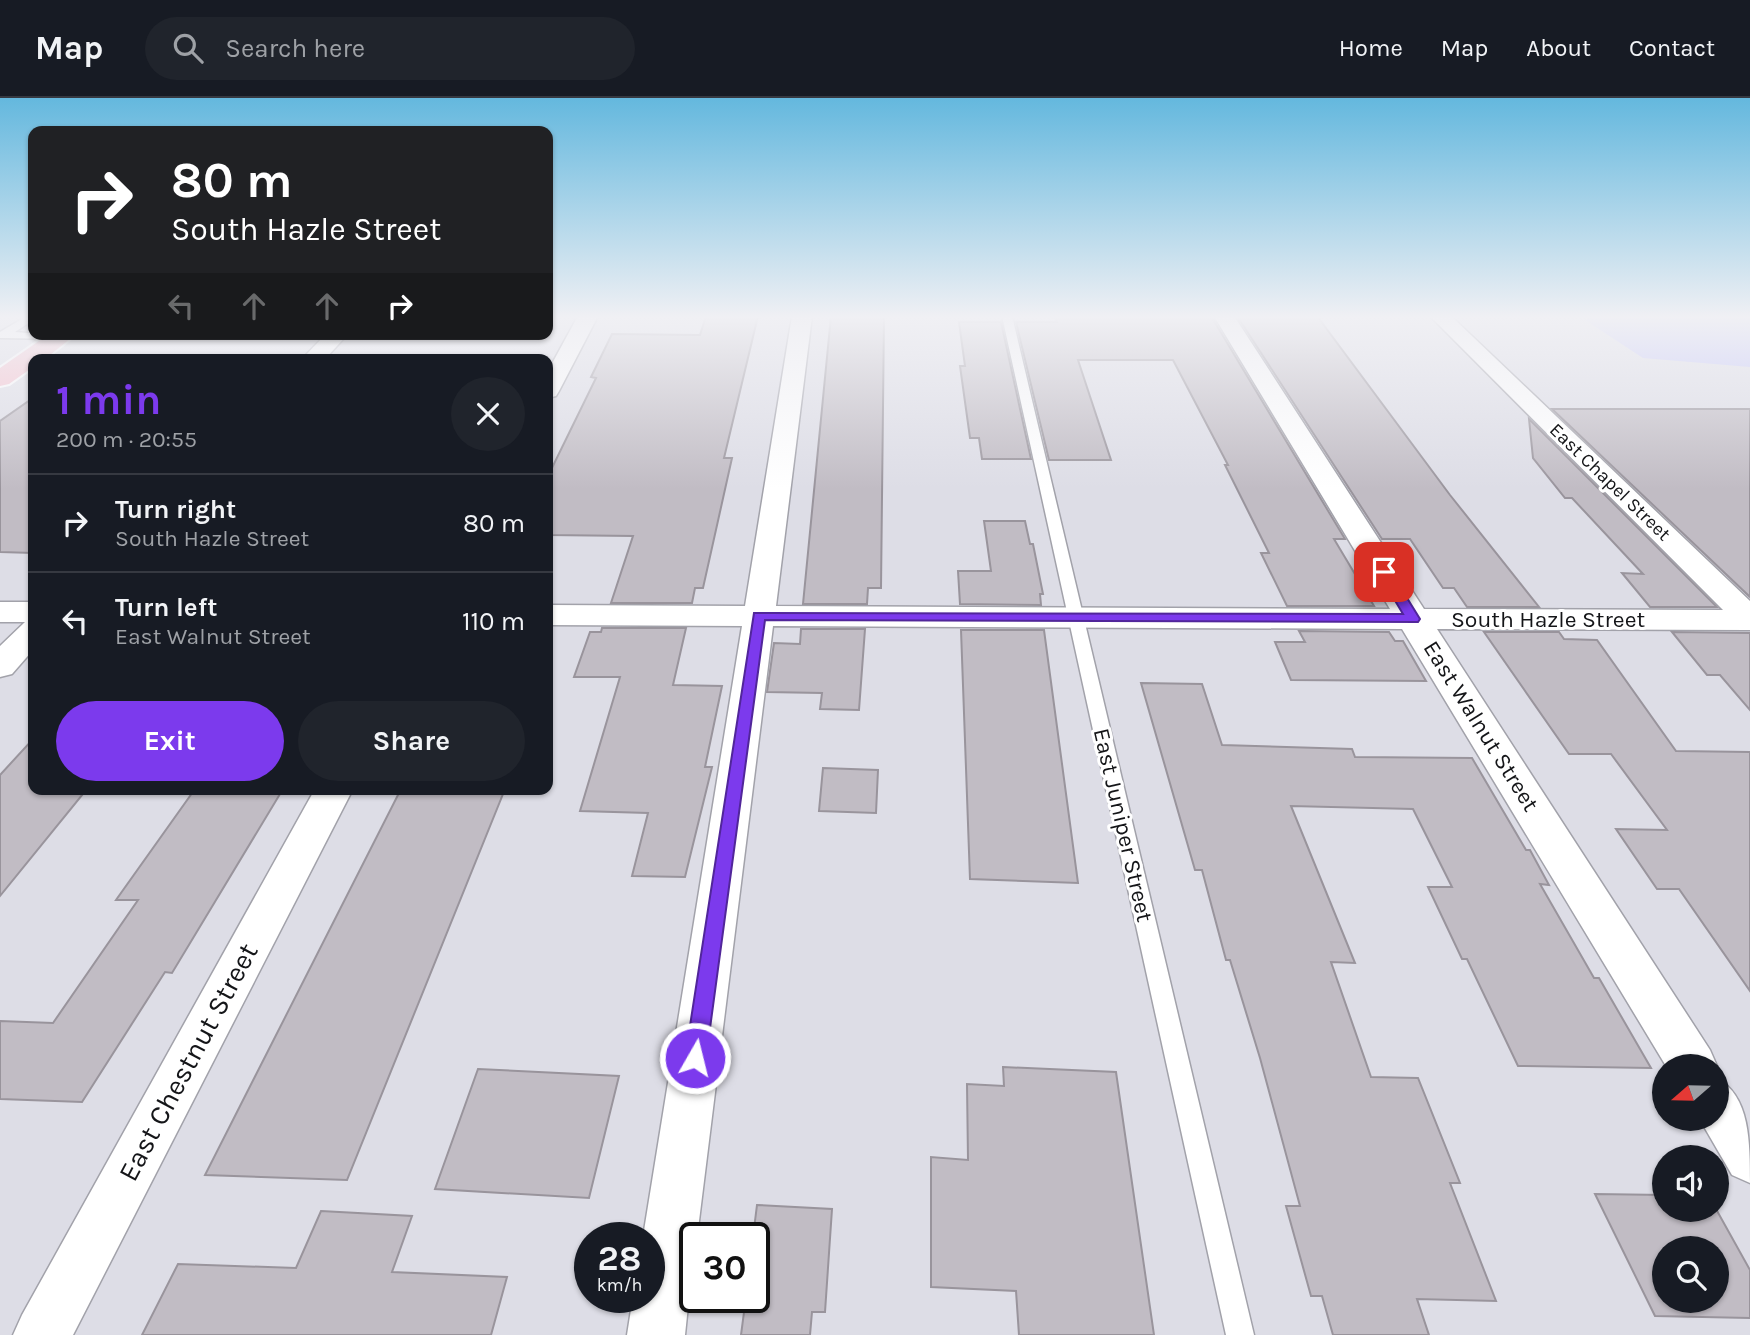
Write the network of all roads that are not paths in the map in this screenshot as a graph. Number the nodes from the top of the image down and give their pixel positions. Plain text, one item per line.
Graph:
1 (794, 374) edge
2 (1020, 374) edge
3 (1260, 374) edge
4 (1499, 374) edge
5 (0, 612) edge
6 (28, 612) edge
7 (553, 615) edge
8 (759, 616) junction
9 (1076, 617) junction
10 (1413, 619) junction
11 (1750, 620) edge
12 (28, 635) edge
13 (0, 666) edge
14 (331, 795) edge
15 (1685, 1054) edge
16 (1729, 1123) edge
17 (1750, 1157) edge
18 (42, 1335) edge
19 (656, 1335) edge
20 (1240, 1335) edge

1 - 8 street
2 - 9 lane, East Juniper Street
3 - 10 street, East Walnut Street
4 - 11 street, East Chapel Street
5 - 6 street
7 - 8 street, South Hazle Street
8 - 9 street, South Hazle Street
8 - 19 street
9 - 10 street, South Hazle Street
9 - 20 lane, East Juniper Street
10 - 11 street, South Hazle Street
10 - 15 street, East Walnut Street
12 - 13 street
14 - 18 street, East Chestnut Street
16 - 17 street

